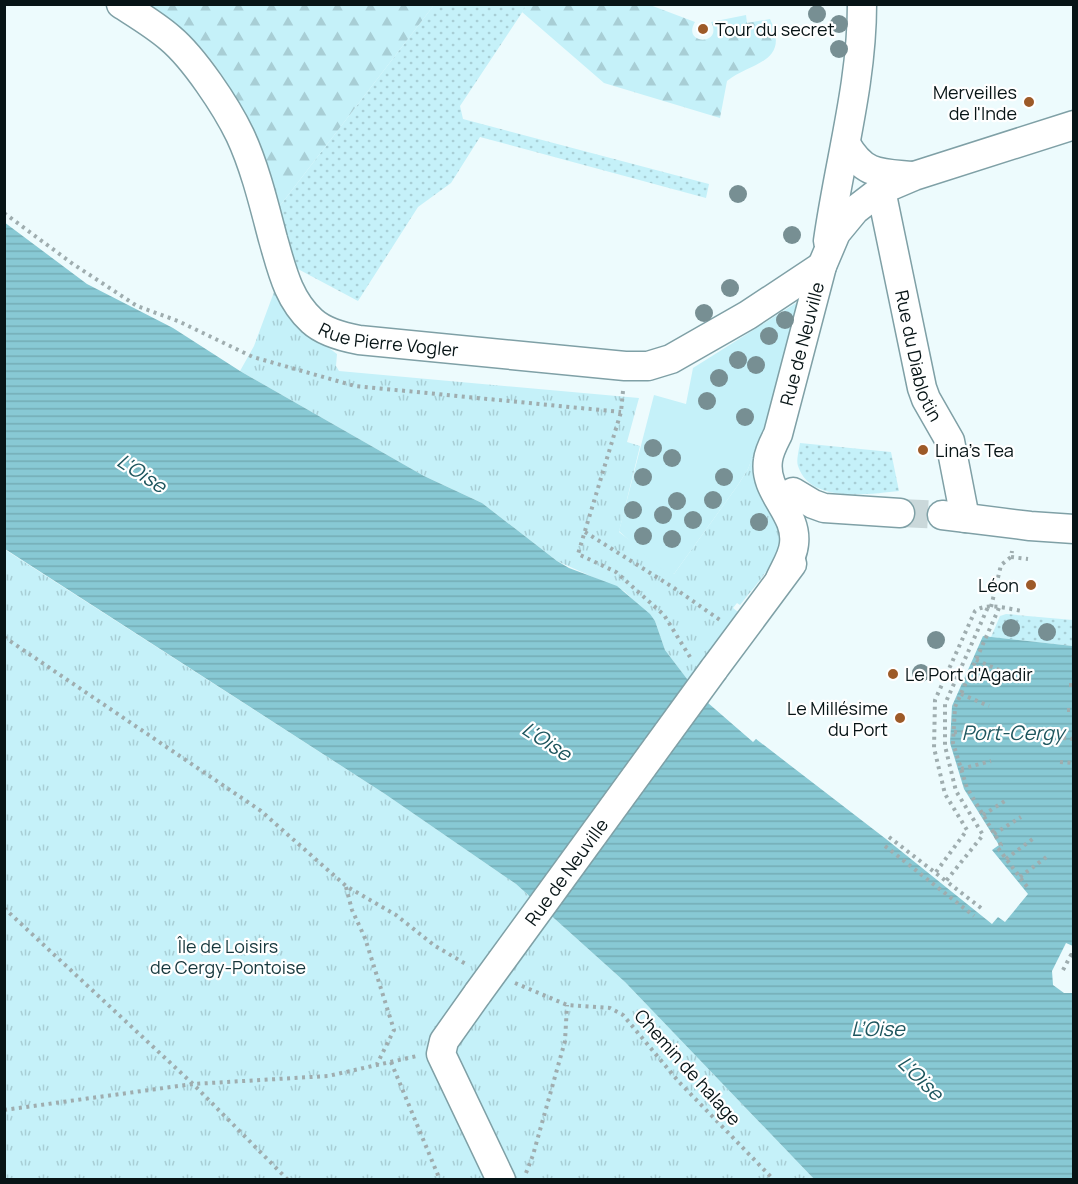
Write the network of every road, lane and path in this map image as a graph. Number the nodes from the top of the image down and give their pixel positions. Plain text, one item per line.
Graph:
1 (121, 4) edge
2 (862, 4) edge
3 (1074, 125) edge
4 (846, 144) junction
5 (914, 176) junction
6 (881, 190) junction
7 (4, 213) edge
8 (824, 260) junction
9 (778, 434) junction
10 (793, 492) junction
11 (888, 512) tunnel mouth
12 (1014, 524) junction
13 (1074, 529) edge
14 (585, 532) junction
15 (1011, 557) junction
16 (1028, 559) dead end
17 (780, 579) junction
18 (990, 607) junction
19 (999, 608) junction
20 (1022, 611) dead end
21 (711, 613) dead end
22 (4, 637) edge
23 (976, 660) junction
24 (704, 665) junction
25 (1006, 673) dead end
26 (960, 694) junction
27 (989, 706) dead end
28 (1067, 710) dead end
29 (1074, 710) edge
30 (954, 732) junction
31 (983, 734) dead end
32 (1063, 738) dead end
33 (1074, 739) edge
34 (992, 761) dead end
35 (1060, 762) dead end
36 (1074, 764) edge
37 (961, 769) junction
38 (1008, 799) dead end
39 (983, 815) junction
40 (1021, 817) dead end
41 (994, 834) junction
42 (889, 837) dead end
43 (1034, 838) dead end
44 (885, 846) dead end
45 (1049, 855) dead end
46 (1006, 859) junction
47 (936, 872) junction
48 (1020, 877) junction
49 (946, 881) junction
50 (346, 886) junction
51 (1028, 888) dead end
52 (4, 908) edge
53 (981, 908) dead end
54 (974, 916) dead end
55 (1074, 956) edge
56 (469, 965) dead end
57 (1063, 970) dead end
58 (505, 979) dead end
59 (567, 1005) junction
60 (427, 1053) dead end
61 (392, 1062) junction
62 (376, 1064) junction
63 (193, 1084) junction
64 (4, 1110) edge
65 (288, 1179) edge
66 (440, 1179) edge
67 (501, 1179) edge
68 (524, 1179) edge
69 (774, 1179) edge

1 - 8 street, Rue Pierre Vogler
2 - 4 street, Rue de Neuville
3 - 5 street, Rue de Neuville
4 - 5 street
4 - 8 street, Rue de Neuville
5 - 6 street, Rue de Neuville
6 - 8 street, Rue de Neuville
6 - 12 street, Rue du Diablotin
7 - 14 path
8 - 9 street, Rue de Neuville
9 - 10 street, Rue de Neuville
9 - 17 street, Rue de Neuville
10 - 11 street
10 - 17 street, Rue de Neuville
12 - 13 street
12 - 15 path
14 - 21 path
14 - 24 path
15 - 16 path
15 - 18 path
17 - 24 street, Rue de Neuville
18 - 19 path
18 - 47 path
18 - 49 path
19 - 20 path
19 - 23 path
22 - 50 path
23 - 25 path
23 - 26 path
24 - 67 street, Rue de Neuville, bridge
26 - 27 path
26 - 30 path
28 - 29 path
30 - 31 path
30 - 37 path
32 - 33 path
34 - 37 path
35 - 36 path
37 - 39 path
38 - 39 path
39 - 41 path
40 - 41 path
41 - 46 path
42 - 47 path
43 - 46 path
44 - 54 path
45 - 48 path
46 - 48 path
47 - 49 path
48 - 51 path
49 - 53 path
50 - 56 path
50 - 62 path
52 - 63 path
55 - 57 path
58 - 59 path, Chemin de halage
59 - 68 path
59 - 69 path, Chemin de halage
60 - 61 path
61 - 62 path
61 - 66 path
62 - 63 path
63 - 64 path
63 - 65 path

